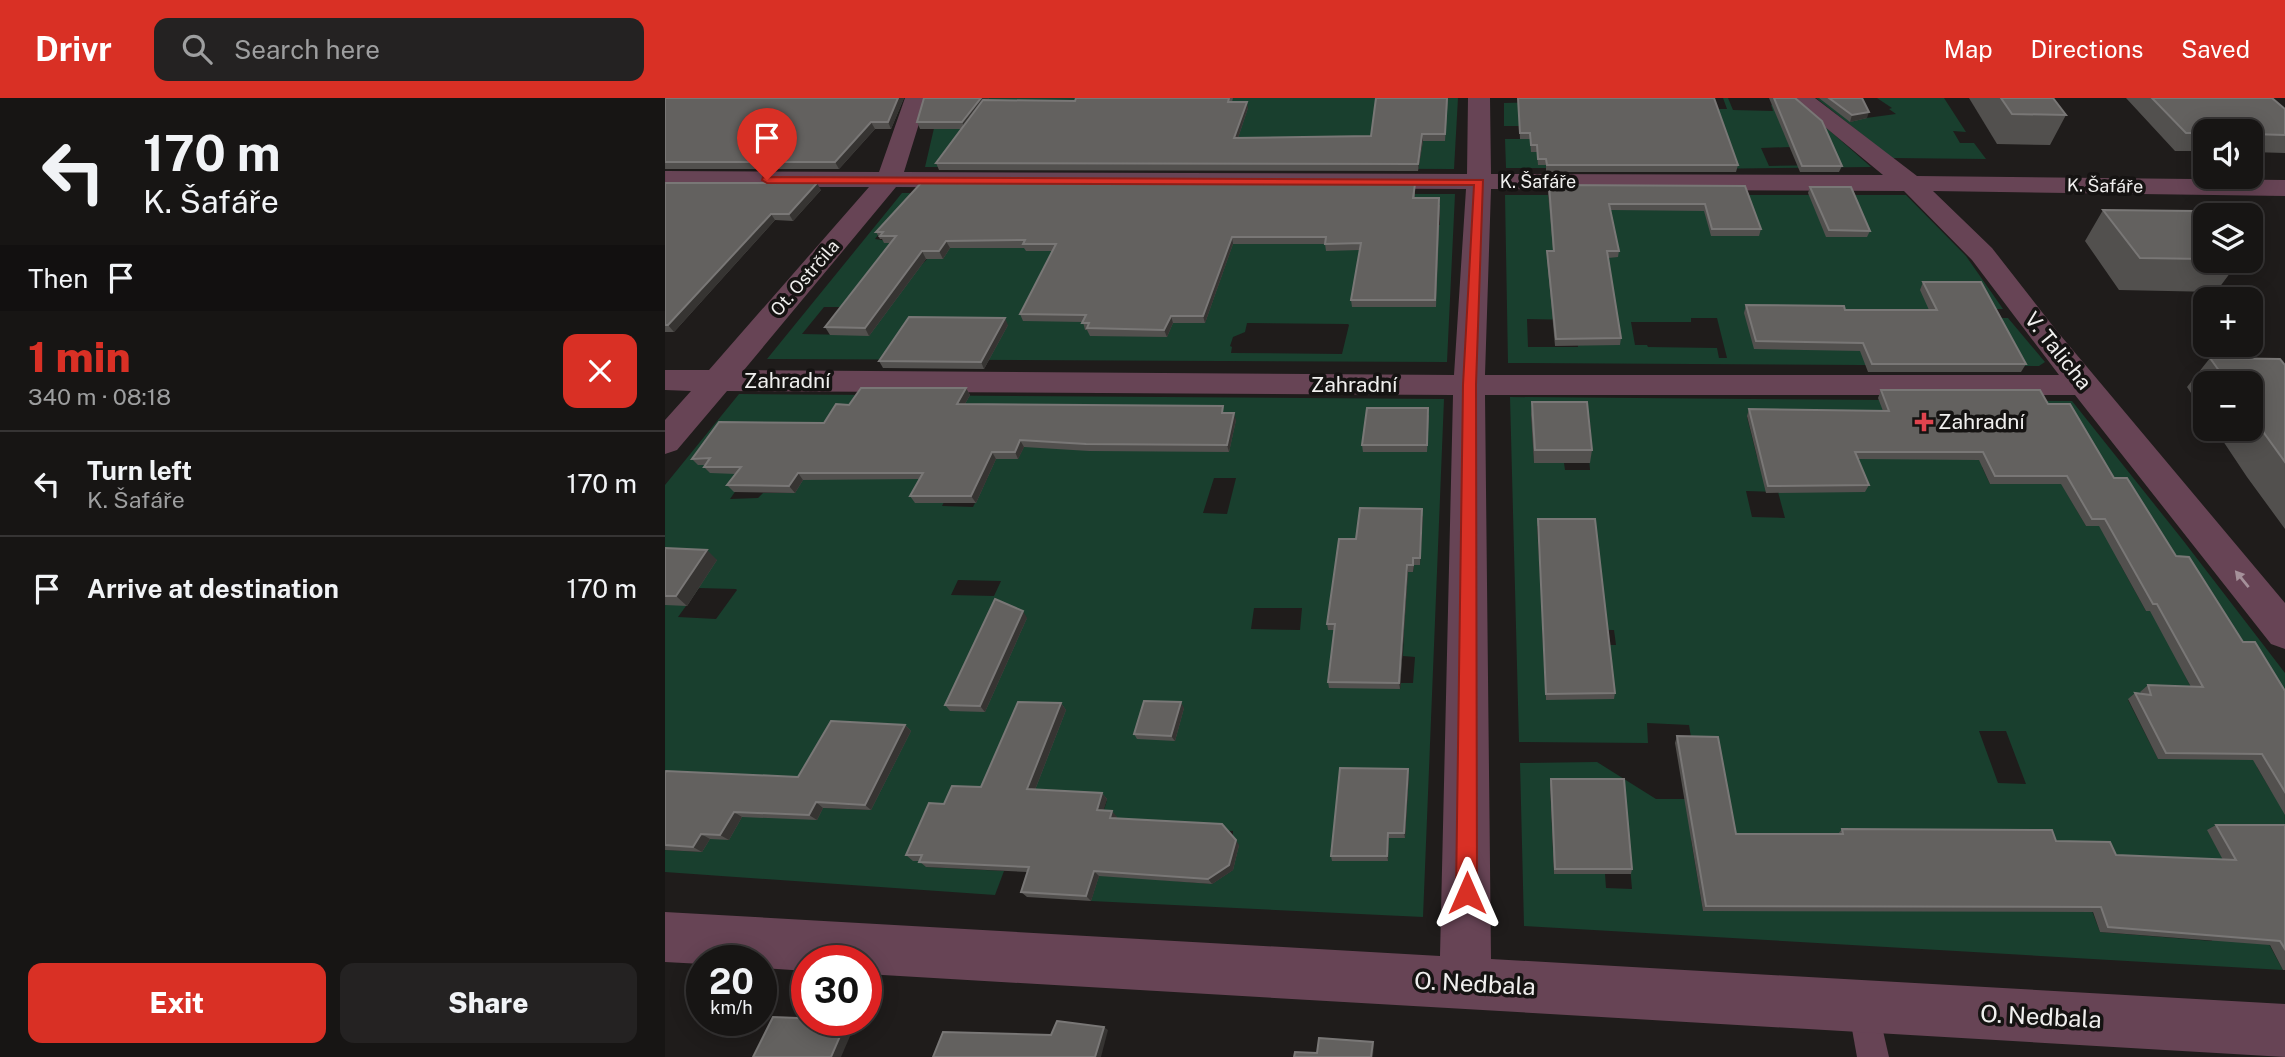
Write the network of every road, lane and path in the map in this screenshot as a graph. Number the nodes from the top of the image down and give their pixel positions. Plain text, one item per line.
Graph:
1 (916, 98) edge
2 (1479, 98) edge
3 (1801, 98) edge
4 (665, 179) edge
5 (889, 180) junction
6 (1479, 182) junction
7 (1911, 183) junction
8 (2285, 188) edge
9 (665, 380) edge
10 (716, 381) junction
11 (1469, 385) junction
12 (2085, 385) junction
13 (665, 442) edge
14 (2285, 632) edge
15 (665, 937) edge
16 (1464, 984) junction
17 (1864, 1007) junction
18 (2285, 1031) edge
19 (1873, 1057) edge

1 - 5 street, Ot. Ostrčila
2 - 6 street
3 - 7 street, V. Talicha
4 - 5 street, K. Šafáře
5 - 6 street, K. Šafáře
5 - 10 street, Ot. Ostrčila
6 - 7 street, K. Šafáře
6 - 11 street
7 - 8 street, K. Šafáře
7 - 12 street, V. Talicha
9 - 10 street, Zahradní
10 - 11 street, Zahradní
10 - 13 street, Ot. Ostrčila
11 - 12 street, Zahradní
11 - 16 street
14 -> 12 street, V. Talicha
15 - 16 street, O. Nedbala
16 - 17 street, O. Nedbala
17 - 18 street, O. Nedbala
17 - 19 lane

